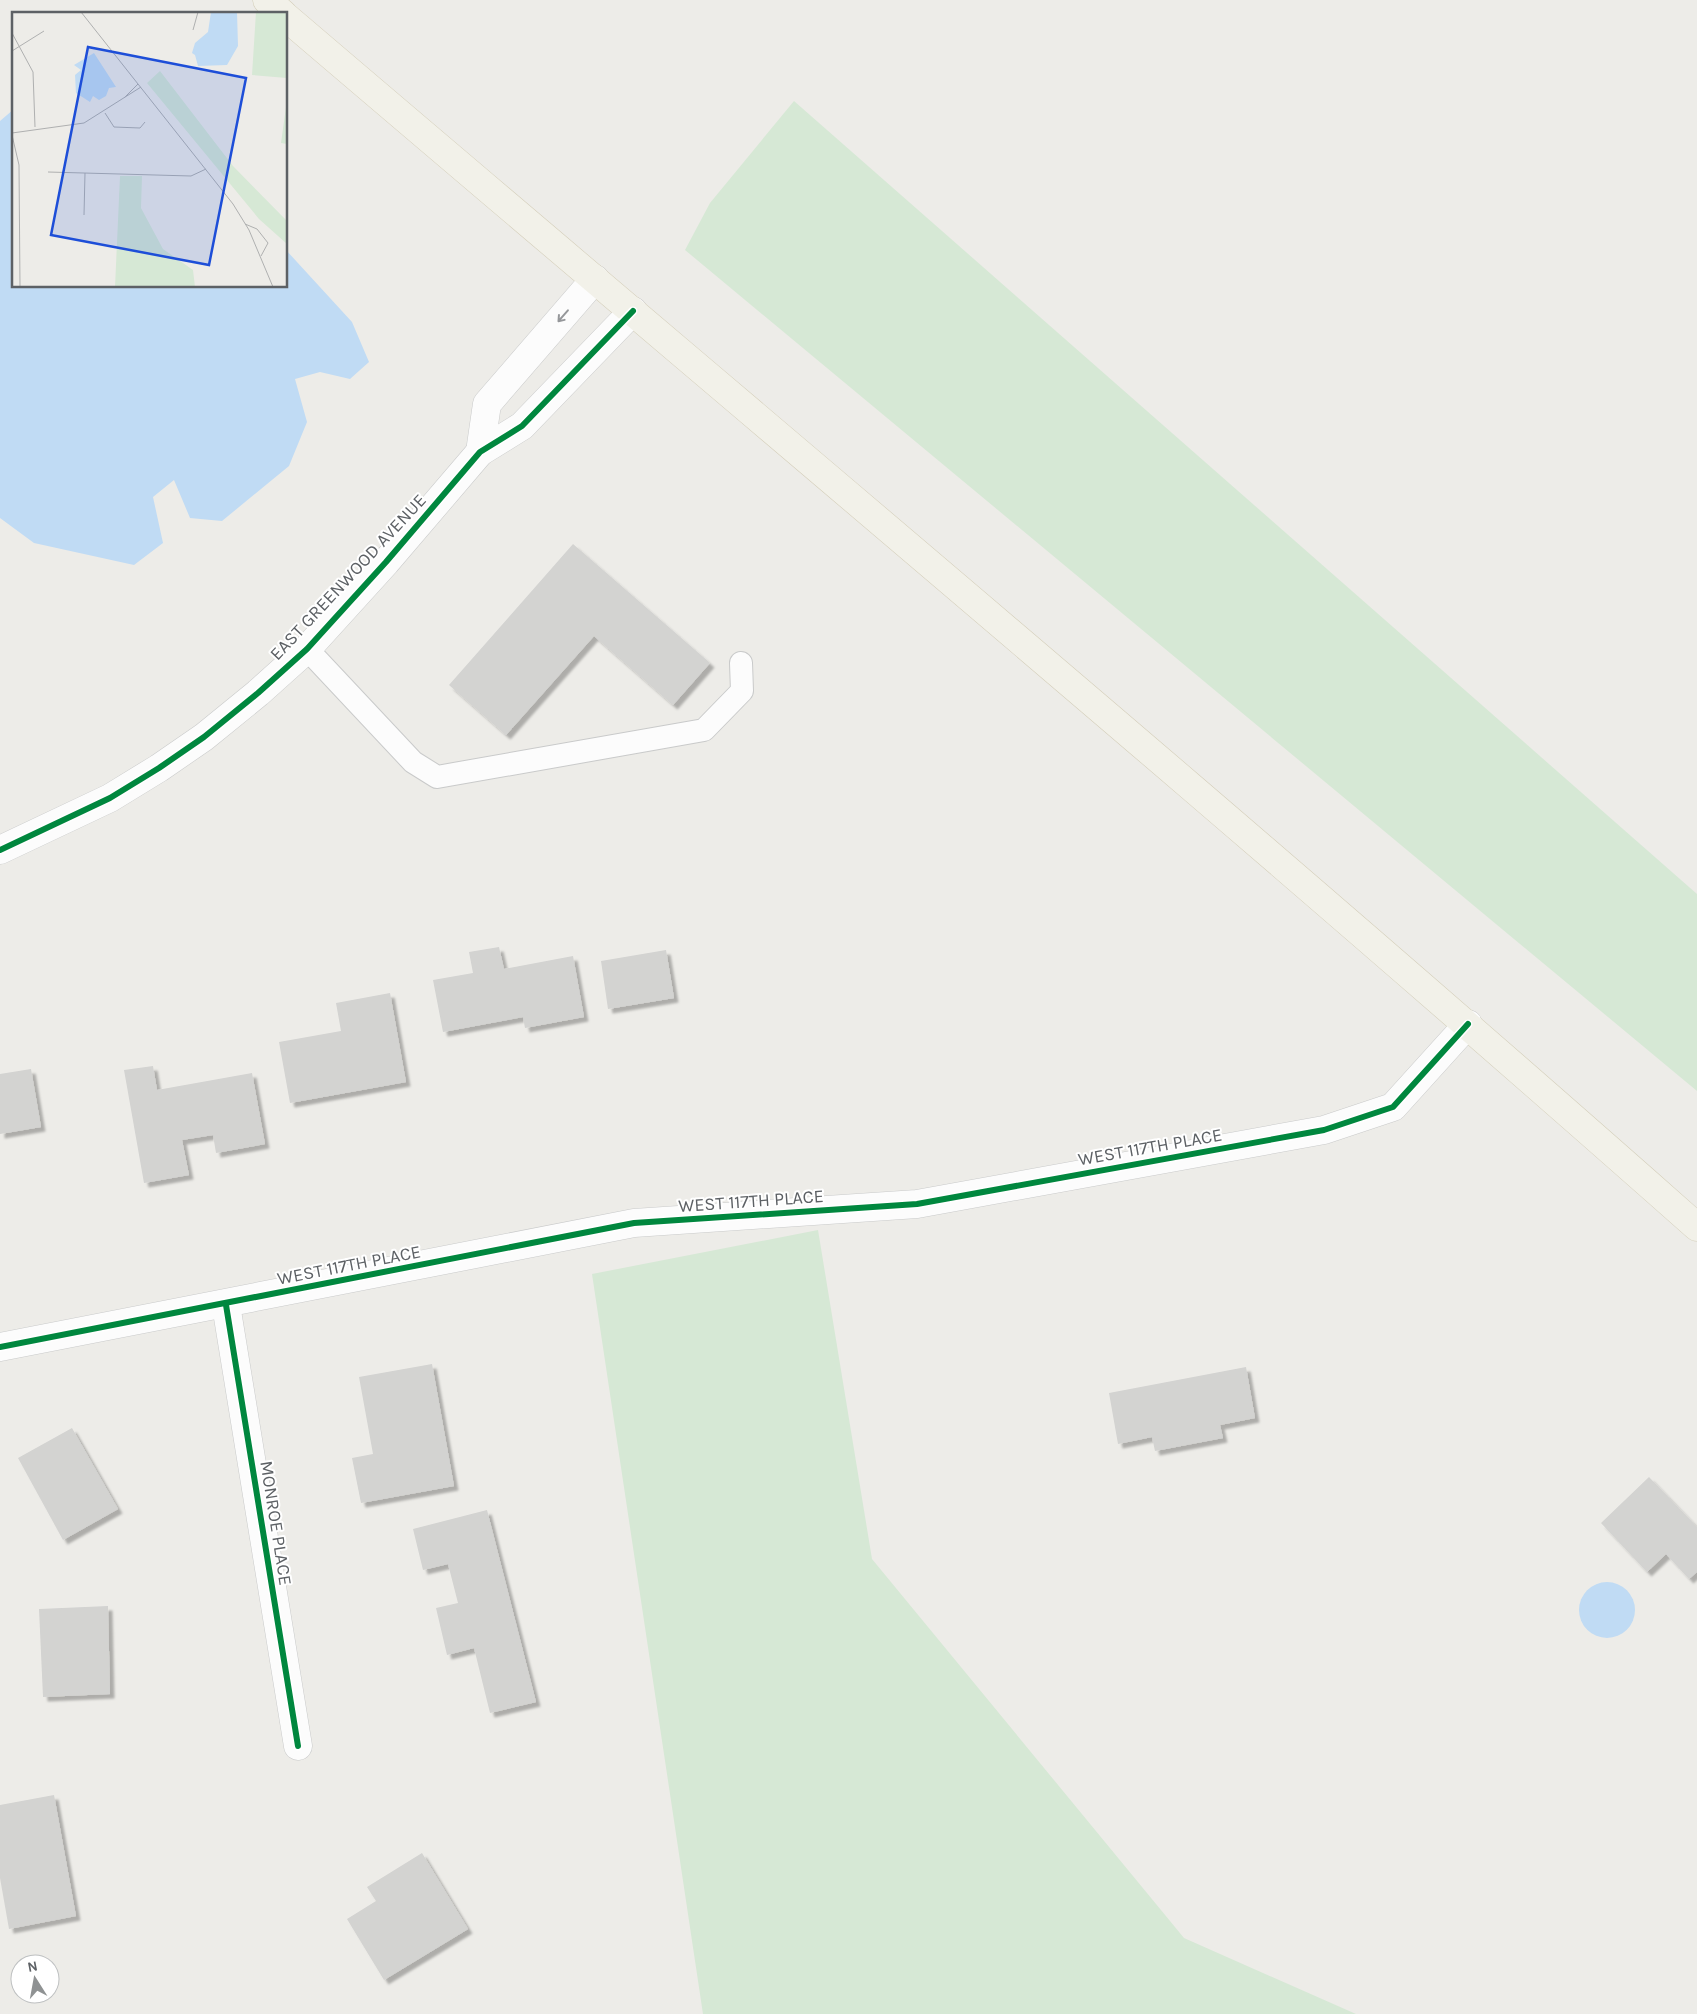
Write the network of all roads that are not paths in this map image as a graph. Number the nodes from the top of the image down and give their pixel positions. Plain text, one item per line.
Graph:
1 (267, 0) edge
2 (281, 12) edge
3 (288, 18) edge
4 (595, 279) junction
5 (633, 311) junction
6 (480, 452) junction
7 (307, 649) junction
8 (740, 663) dead end
9 (0, 850) edge
10 (1468, 1024) junction
11 (1697, 1227) edge
12 (226, 1305) junction
13 (0, 1347) edge
14 (298, 1746) dead end

1 - 2 main road
3 - 4 main road
4 - 5 main road
4 -> 6 street
5 - 6 street, EAST GREENWOOD AVENUE
5 - 10 main road
6 - 7 street, EAST GREENWOOD AVENUE
7 - 8 lane
7 - 9 street, EAST GREENWOOD AVENUE
10 - 11 main road
10 - 12 street, WEST 117TH PLACE
12 - 13 street, WEST 117TH PLACE
12 - 14 street, MONROE PLACE

